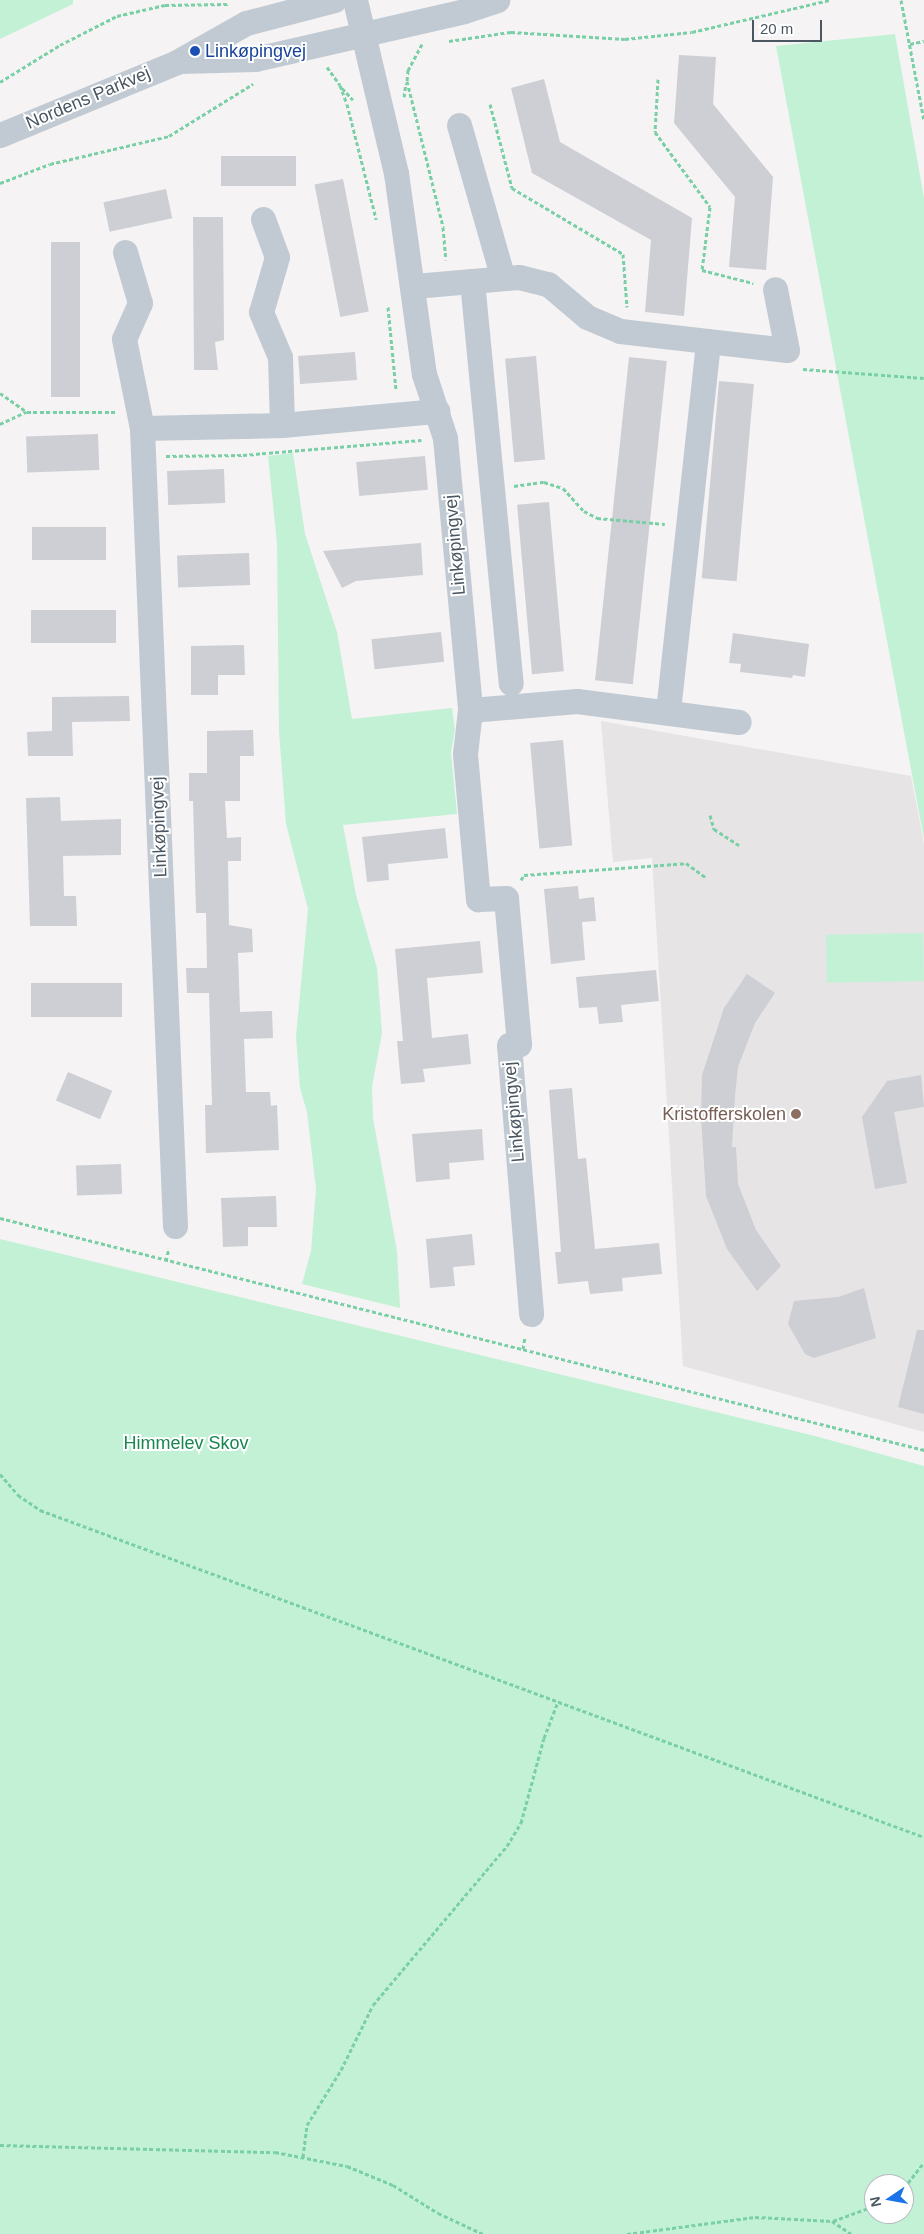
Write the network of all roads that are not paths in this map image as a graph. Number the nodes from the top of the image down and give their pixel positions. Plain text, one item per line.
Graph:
1 (334, 0) edge
2 (355, 0) edge
3 (497, 0) edge
4 (364, 44) junction
5 (177, 62) junction
6 (459, 125) dead end
7 (0, 135) edge
8 (263, 219) dead end
9 (125, 252) dead end
10 (503, 278) junction
11 (460, 282) junction
12 (414, 286) junction
13 (776, 289) road end
14 (708, 341) junction
15 (437, 412) junction
16 (282, 425) junction
17 (142, 428) junction
18 (511, 683) dead end
19 (470, 710) junction
20 (668, 711) junction
21 (739, 722) dead end
22 (175, 1226) dead end
23 (531, 1314) dead end

1 - 5 street, Nordens Parkvej
2 - 4 street, Linkøpingvej
3 - 4 street, Nordens Parkvej
4 - 5 street, Nordens Parkvej
4 - 12 street, Linkøpingvej
5 - 7 street, Nordens Parkvej
6 - 10 street
8 - 16 street
9 - 17 street, Linkøpingvej
10 - 11 street
10 - 14 street
11 - 12 street
11 - 18 street
12 - 15 street, Linkøpingvej
13 - 14 street
14 - 20 street
15 - 16 street
15 - 19 street, Linkøpingvej
16 - 17 street
17 - 22 street, Linkøpingvej
19 - 20 street
19 - 23 street, Linkøpingvej
20 - 21 street

